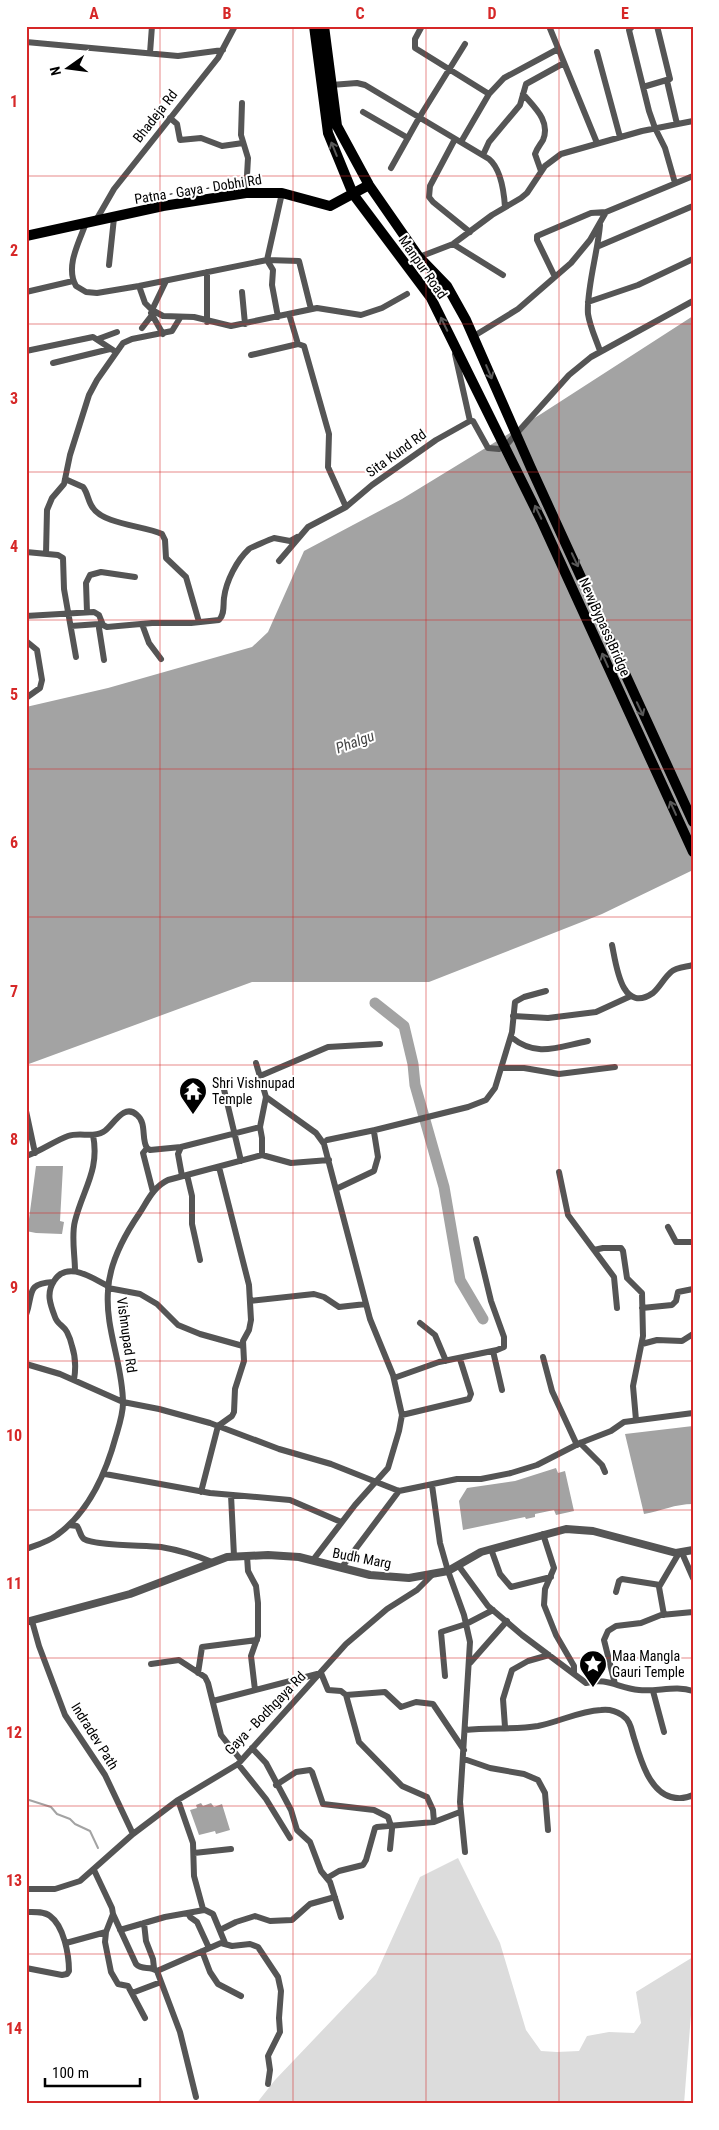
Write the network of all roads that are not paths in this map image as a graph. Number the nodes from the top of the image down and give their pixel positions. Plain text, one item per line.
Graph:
1 (152, 26) edge
2 (235, 26) edge
3 (314, 26) edge
4 (324, 26) edge
5 (422, 26) edge
6 (549, 26) edge
7 (633, 26) edge
8 (657, 26) edge
9 (26, 42) edge
10 (465, 44) dead end
11 (558, 49) junction
12 (223, 50) junction
13 (596, 52) dead end
14 (150, 53) junction
15 (564, 63) junction
16 (449, 70) junction
17 (667, 81) junction
18 (330, 84) junction
19 (643, 87) junction
20 (489, 94) junction
21 (523, 94) junction
22 (242, 102) dead end
23 (362, 112) dead end
24 (170, 118) junction
25 (419, 118) junction
26 (693, 121) edge
27 (677, 124) junction
28 (655, 128) junction
29 (620, 137) junction
30 (408, 138) junction
31 (458, 141) junction
32 (243, 143) junction
33 (597, 143) junction
34 (483, 155) junction
35 (391, 168) dead end
36 (541, 172) junction
37 (693, 176) edge
38 (675, 183) junction
39 (369, 185) junction
40 (246, 193) junction
41 (282, 193) junction
42 (353, 194) junction
43 (693, 206) edge
44 (505, 207) junction
45 (606, 212) junction
46 (114, 218) junction
47 (601, 219) junction
48 (90, 222) junction
49 (470, 232) junction
50 (26, 236) edge
51 (453, 244) junction
52 (599, 246) junction
53 (418, 257) junction
54 (693, 259) edge
55 (267, 260) junction
56 (109, 265) dead end
57 (207, 272) junction
58 (503, 275) dead end
59 (555, 277) junction
60 (73, 281) junction
61 (166, 281) junction
62 (139, 286) junction
63 (26, 292) edge
64 (242, 292) dead end
65 (407, 294) dead end
66 (693, 301) edge
67 (588, 302) junction
68 (311, 309) junction
69 (151, 311) junction
70 (289, 314) junction
71 (278, 317) junction
72 (180, 318) junction
73 (207, 322) junction
74 (245, 324) junction
75 (142, 328) dead end
76 (117, 332) dead end
77 (162, 334) junction
78 (474, 336) junction
79 (98, 339) junction
80 (454, 343) junction
81 (298, 344) junction
82 (113, 350) junction
83 (26, 351) edge
84 (600, 351) junction
85 (251, 355) dead end
86 (53, 364) dead end
87 (504, 405) joint
88 (489, 415) joint
89 (470, 421) junction
90 (65, 479) junction
91 (346, 507) junction
92 (298, 537) junction
93 (26, 552) edge
94 (46, 554) junction
95 (280, 561) dead end
96 (135, 577) dead end
97 (87, 612) junction
98 (68, 613) junction
99 (26, 616) edge
100 (100, 622) junction
101 (199, 622) junction
102 (142, 624) junction
103 (71, 626) junction
104 (26, 641) edge
105 (76, 657) dead end
106 (104, 660) dead end
107 (161, 660) dead end
108 (26, 698) edge
109 (693, 822) edge
110 (693, 852) edge
111 (612, 945) dead end
112 (693, 965) edge
113 (546, 991) dead end
114 (631, 996) junction
115 (513, 1016) junction
116 (510, 1037) junction
117 (588, 1041) dead end
118 (380, 1044) dead end
119 (256, 1063) dead end
120 (615, 1067) dead end
121 (501, 1068) junction
122 (260, 1076) junction
123 (222, 1081) dead end
124 (266, 1097) junction
125 (26, 1112) edge
126 (260, 1127) junction
127 (375, 1130) junction
128 (94, 1135) junction
129 (234, 1135) junction
130 (326, 1140) dead end
131 (181, 1147) junction
132 (147, 1148) junction
133 (35, 1152) junction
134 (262, 1155) junction
135 (26, 1156) edge
136 (329, 1160) junction
137 (242, 1161) junction
138 (219, 1167) junction
139 (559, 1172) dead end
140 (185, 1175) junction
141 (336, 1189) junction
142 (153, 1192) junction
143 (668, 1227) dead end
144 (476, 1239) dead end
145 (693, 1242) edge
146 (594, 1250) junction
147 (200, 1260) dead end
148 (75, 1271) junction
149 (54, 1282) junction
150 (108, 1287) junction
151 (693, 1289) edge
152 (29, 1296) edge
153 (250, 1301) junction
154 (366, 1304) junction
155 (616, 1308) dead end
156 (642, 1308) junction
157 (26, 1315) edge
158 (420, 1323) dead end
159 (693, 1334) edge
160 (642, 1344) junction
161 (243, 1346) junction
162 (493, 1351) junction
163 (543, 1357) dead end
164 (460, 1359) junction
165 (446, 1361) junction
166 (26, 1364) edge
167 (394, 1378) junction
168 (74, 1380) junction
169 (502, 1390) dead end
170 (124, 1402) junction
171 (693, 1413) edge
172 (402, 1415) junction
173 (636, 1420) junction
174 (218, 1426) junction
175 (578, 1444) junction
176 (605, 1472) dead end
177 (105, 1474) junction
178 (376, 1483) junction
179 (432, 1485) junction
180 (399, 1491) junction
181 (201, 1492) junction
182 (231, 1495) junction
183 (341, 1522) junction
184 (69, 1525) junction
185 (543, 1534) junction
186 (26, 1549) edge
187 (491, 1549) junction
188 (693, 1550) edge
189 (681, 1553) junction
190 (234, 1556) junction
191 (247, 1556) junction
192 (313, 1560) junction
193 (212, 1562) junction
194 (458, 1565) junction
195 (342, 1567) junction
196 (448, 1571) junction
197 (432, 1575) junction
198 (551, 1577) junction
199 (693, 1578) edge
200 (660, 1585) junction
201 (616, 1592) dead end
202 (493, 1610) junction
203 (693, 1612) edge
204 (664, 1615) junction
205 (29, 1621) edge
206 (507, 1622) junction
207 (466, 1624) junction
208 (257, 1640) junction
209 (549, 1655) junction
210 (470, 1663) junction
211 (151, 1664) dead end
212 (198, 1673) junction
213 (321, 1673) junction
214 (574, 1674) junction
215 (445, 1676) dead end
216 (615, 1684) junction
217 (255, 1690) junction
218 (653, 1691) junction
219 (693, 1691) edge
220 (346, 1695) junction
221 (213, 1701) junction
222 (505, 1727) junction
223 (466, 1730) junction
224 (664, 1732) dead end
225 (252, 1748) junction
226 (464, 1750) junction
227 (464, 1759) junction
228 (239, 1761) junction
229 (276, 1784) junction
230 (693, 1795) edge
231 (178, 1800) junction
232 (460, 1812) junction
233 (434, 1822) junction
234 (392, 1826) junction
235 (548, 1830) dead end
236 (133, 1834) junction
237 (290, 1838) dead end
238 (230, 1849) dead end
239 (390, 1849) dead end
240 (465, 1852) dead end
241 (194, 1853) junction
242 (94, 1870) junction
243 (327, 1878) junction
244 (26, 1889) edge
245 (335, 1897) junction
246 (204, 1910) junction
247 (26, 1912) edge
248 (188, 1913) junction
249 (113, 1914) junction
250 (341, 1917) dead end
251 (144, 1923) junction
252 (120, 1930) junction
253 (220, 1930) junction
254 (106, 1932) junction
255 (66, 1943) junction
256 (225, 1943) junction
257 (205, 1949) junction
258 (26, 1968) edge
259 (155, 1969) junction
260 (161, 1982) junction
261 (132, 1993) junction
262 (242, 1996) dead end
263 (145, 2018) dead end
264 (268, 2084) dead end
265 (196, 2097) dead end

1 - 14 street
2 - 12 street, Bhadeja Rd
42 -> 3 main road, Manpur Road
4 - 18 main road, Manpur Road
5 - 16 street
6 - 11 street
7 - 19 street
8 - 17 street
9 - 14 street
10 - 16 street
11 - 15 street
11 - 20 street
12 - 14 street
12 - 24 street, Bhadeja Rd
13 - 29 street
15 - 21 street
15 - 33 street
16 - 20 street
16 - 25 street
17 - 19 street
17 - 27 street
18 - 25 street
18 - 39 main road, Manpur Road
19 - 28 street
20 - 31 street
21 - 34 street
21 - 36 street
22 - 32 street
23 - 30 street
24 - 32 street
24 - 48 street, Bhadeja Rd
25 - 30 street
25 - 31 street
26 - 27 street
27 - 28 street
28 - 29 street
28 - 38 street
29 - 33 street
30 - 35 street
31 - 34 street
31 - 49 street
32 - 40 street
33 - 36 street
34 - 44 street
36 - 44 street
37 - 38 street
38 - 45 street
39 - 42 main road, Patna - Gaya - Dobhi Rd
39 - 53 main road, Manpur Road
40 - 41 main road, Patna - Gaya - Dobhi Rd
40 - 46 main road, Patna - Gaya - Dobhi Rd
41 - 42 main road, Patna - Gaya - Dobhi Rd
41 - 55 street
80 -> 42 main road, Manpur Road
43 - 52 street
44 - 49 street
45 - 47 street
45 - 59 street
46 - 48 main road, Patna - Gaya - Dobhi Rd
46 - 56 street
47 - 52 street
47 - 59 street
48 - 50 main road, Patna - Gaya - Dobhi Rd
48 - 60 street, Bhadeja Rd
49 - 51 street
51 - 53 street
51 - 58 street
52 - 67 street
53 - 78 main road, Manpur Road
54 - 67 street
55 - 57 street
55 - 68 street
55 - 71 street
57 - 61 street
57 - 73 street
59 - 78 street
60 - 62 street
60 - 63 street
61 - 62 street
61 - 69 street
62 - 69 street
64 - 74 street
65 - 68 street
66 - 84 street
67 - 84 street
68 - 70 street
69 - 72 street
69 - 75 street
69 - 77 street
70 - 71 street
70 - 81 street
71 - 74 street
72 - 73 street
72 - 77 street
73 - 74 street
76 - 79 street
77 - 82 street
78 -> 87 main road, Manpur Road
79 - 82 street
79 - 83 street
80 - 88 main road, Manpur Road
80 - 89 street
81 - 85 street
81 - 91 street
82 - 86 street
82 - 90 street
84 - 89 street
87 -> 109 main road, New Bypass Bridge
110 -> 88 main road, New Bypass Bridge
89 - 91 street, Sita Kund Rd
90 - 94 street
90 - 101 street
91 - 92 street, Sita Kund Rd
92 - 95 street, Sita Kund Rd
92 - 101 street
93 - 94 street
94 - 98 street
96 - 97 street
97 - 98 street
97 - 100 street
98 - 99 street
98 - 103 street
100 - 102 street
100 - 103 street
100 - 106 street
101 - 102 street
102 - 107 street
103 - 105 street
104 - 108 street
111 - 114 street
112 - 114 street
113 - 115 street
114 - 115 street
115 - 116 street
116 - 117 street
116 - 121 street
118 - 122 street
119 - 122 street
120 - 121 street
121 - 127 street
122 - 124 street
123 - 129 street
124 - 126 street
124 - 136 street
125 - 133 street
126 - 129 street
126 - 134 street
127 - 130 street
127 - 141 street
128 - 132 street
128 - 133 street
128 - 148 street
129 - 131 street
129 - 137 street
131 - 132 street
131 - 140 street
132 - 142 street
133 - 135 street
134 - 136 street
134 - 137 street, Vishnupad Rd
136 - 141 street
137 - 138 street, Vishnupad Rd
138 - 140 street, Vishnupad Rd
138 - 153 street
139 - 146 street
140 - 142 street, Vishnupad Rd
140 - 147 street
141 - 154 street
142 - 150 street, Vishnupad Rd
143 - 145 street
144 - 162 street
146 - 155 street
146 - 156 street
148 - 149 street
148 - 150 street
149 - 152 street
149 - 168 street
150 - 161 street
150 - 170 street, Vishnupad Rd
151 - 156 street
152 - 157 street
153 - 154 street
153 - 161 street
154 - 167 street
156 - 160 street
158 - 165 street
159 - 160 street
160 - 173 street
161 - 174 street
162 - 164 street
162 - 169 street
163 - 175 street
164 - 165 street
164 - 172 street
165 - 167 street
166 - 168 street
167 - 172 street
168 - 170 street
170 - 174 street
170 - 177 street, Vishnupad Rd
171 - 173 street
172 - 178 street
173 - 175 street
174 - 178 street
174 - 181 street
175 - 176 street
175 - 179 street
177 - 181 street
177 - 184 street, Vishnupad Rd
178 - 180 street
178 - 183 street
179 - 180 street
179 - 196 street
180 - 195 street
181 - 182 street
182 - 183 street
182 - 190 street
183 - 192 street
184 - 186 street, Vishnupad Rd
184 - 193 street
185 - 187 street, Budh Marg
185 - 189 street, Budh Marg
185 - 198 street
187 - 194 street, Budh Marg
187 - 198 street
188 - 189 street, Budh Marg
189 - 199 street
189 - 200 street
190 - 191 street, Budh Marg
190 - 193 street, Budh Marg
191 - 192 street, Budh Marg
191 - 208 street
192 - 195 street, Budh Marg
193 - 205 street, Budh Marg
194 - 196 street, Budh Marg
194 - 202 street
195 - 197 street, Budh Marg
196 - 197 street, Budh Marg
196 - 207 street
197 - 213 street, Gaya - Bodhgaya Rd
198 - 214 street
200 - 201 street
200 - 204 street
202 - 206 street
202 - 207 street
203 - 204 street
204 - 216 street
205 - 236 street, Indradev Path
206 - 209 street
206 - 210 street
207 - 210 street
207 - 215 street
208 - 212 street
208 - 217 street
209 - 214 street
209 - 222 street
210 - 223 street
211 - 212 street
212 - 221 street
213 - 217 street
213 - 220 street
213 - 225 street, Gaya - Bodhgaya Rd
214 - 216 street
216 - 218 street
217 - 221 street
218 - 219 street
218 - 224 street
220 - 226 street
220 - 233 street
221 - 228 street
222 - 223 street
222 - 230 street
223 - 226 street
225 - 228 street, Gaya - Bodhgaya Rd
225 - 229 street
226 - 227 street
227 - 232 street
227 - 235 street
228 - 231 street, Gaya - Bodhgaya Rd
228 - 237 street
229 - 234 street
229 - 243 street
231 - 236 street, Gaya - Bodhgaya Rd
231 - 241 street
232 - 233 street
232 - 240 street
233 - 234 street
234 - 239 street
234 - 243 street
236 - 242 street, Gaya - Bodhgaya Rd
238 - 241 street
241 - 246 street
242 - 244 street, Gaya - Bodhgaya Rd
242 - 249 street
243 - 245 street
245 - 250 street
245 - 253 street
246 - 248 street
246 - 253 street
247 - 255 street
248 - 251 street
248 - 257 street
249 - 252 street
249 - 254 street
251 - 252 street
251 - 259 street
252 - 259 street
253 - 256 street
254 - 255 street
254 - 261 street
255 - 258 street
256 - 257 street
256 - 264 street
257 - 259 street
257 - 262 street
259 - 260 street
260 - 261 street
260 - 265 street
261 - 263 street

